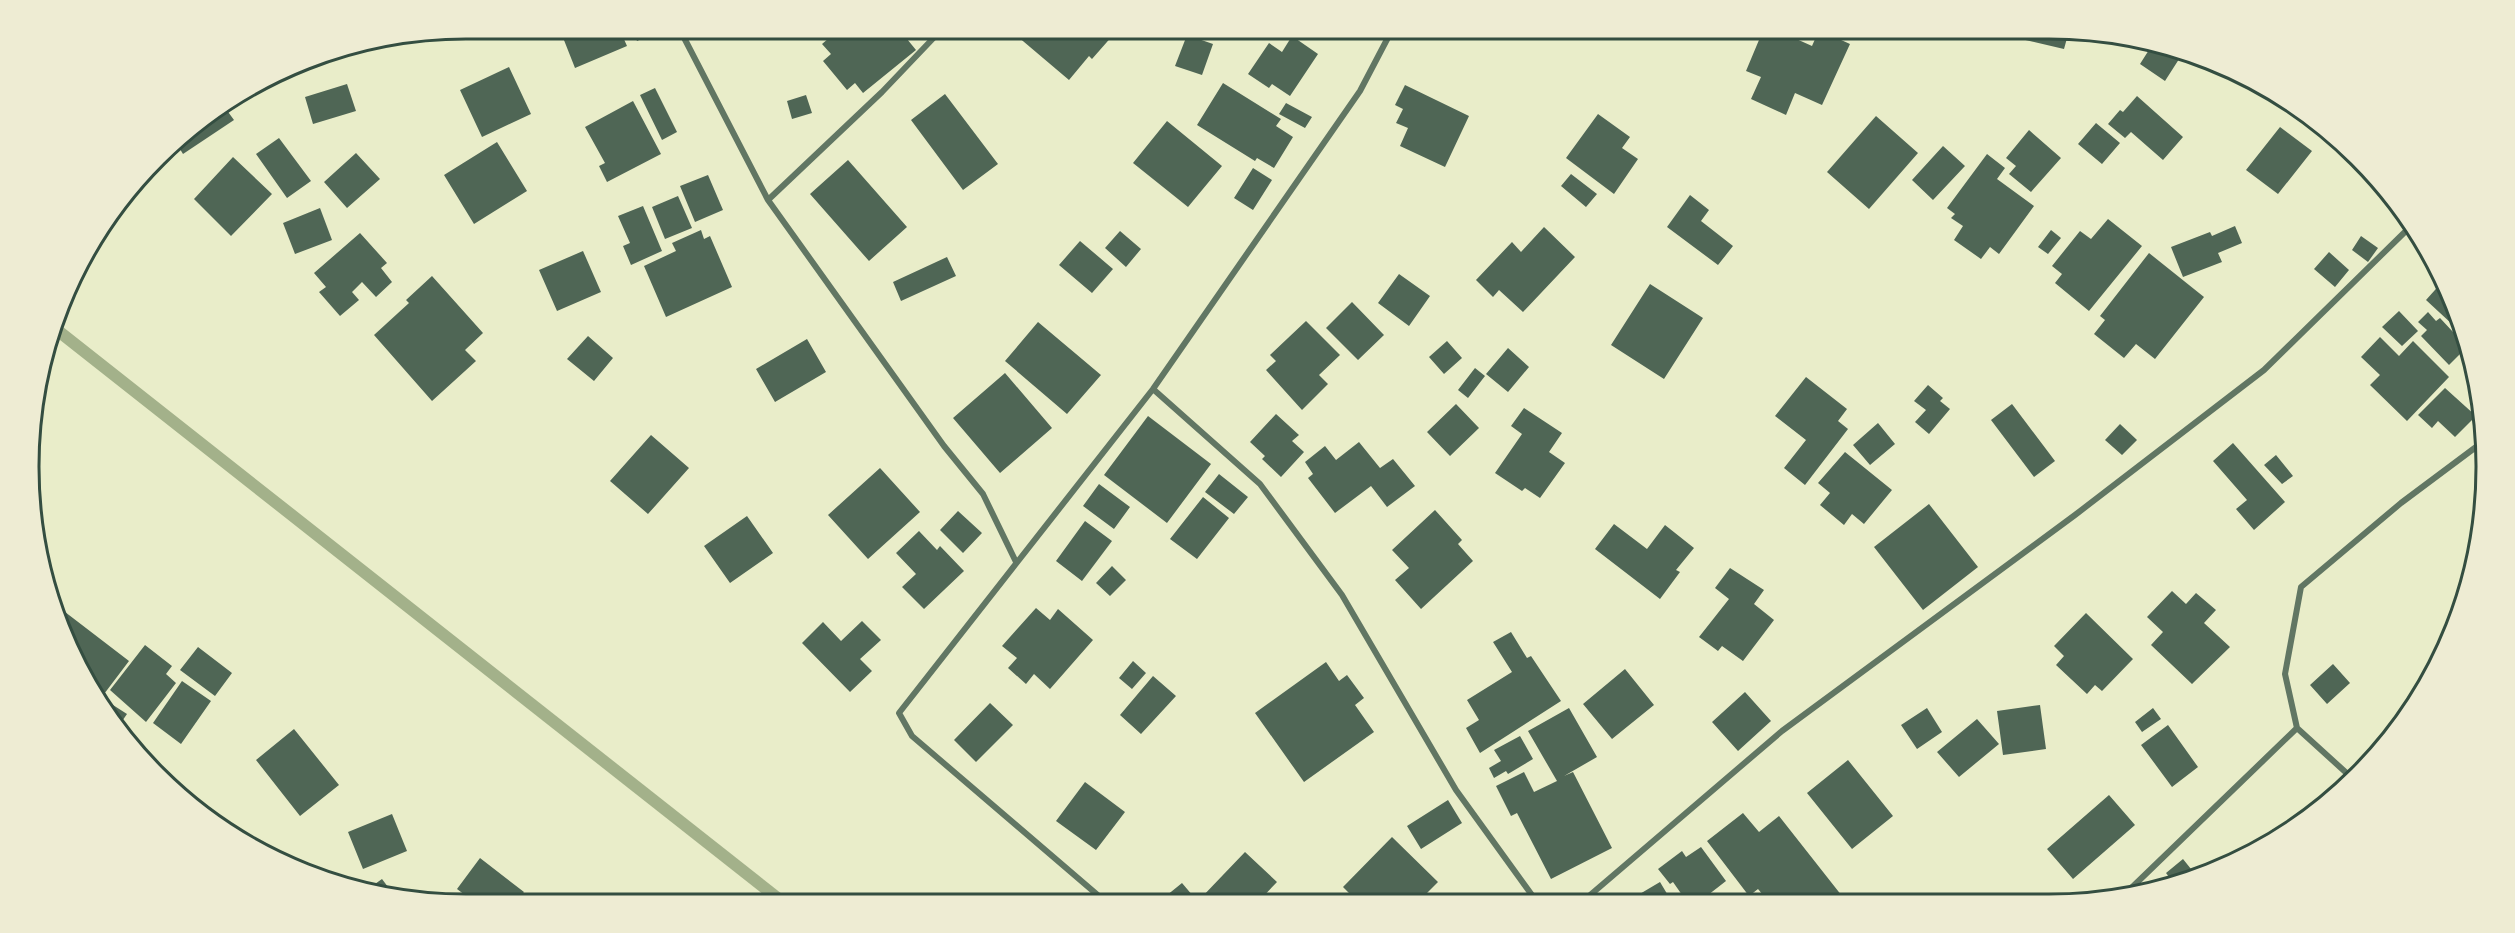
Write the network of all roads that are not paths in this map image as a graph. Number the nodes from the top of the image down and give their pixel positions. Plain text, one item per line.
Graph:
1 (685, 39) edge
2 (933, 39) edge
3 (1387, 39) edge
4 (768, 200) junction
5 (2405, 231) edge
6 (1153, 389) junction
7 (2475, 447) edge
8 (1017, 562) junction
9 (2297, 728) junction
10 (2347, 773) edge
11 (2133, 886) edge
12 (1096, 894) edge
13 (1531, 894) edge
14 (1591, 894) edge

1 - 4 street
2 - 4 street
3 - 6 street
4 - 8 street
5 - 14 street
6 - 8 street
6 - 13 street
7 - 9 street
8 - 12 street
9 - 10 street
9 - 11 street

